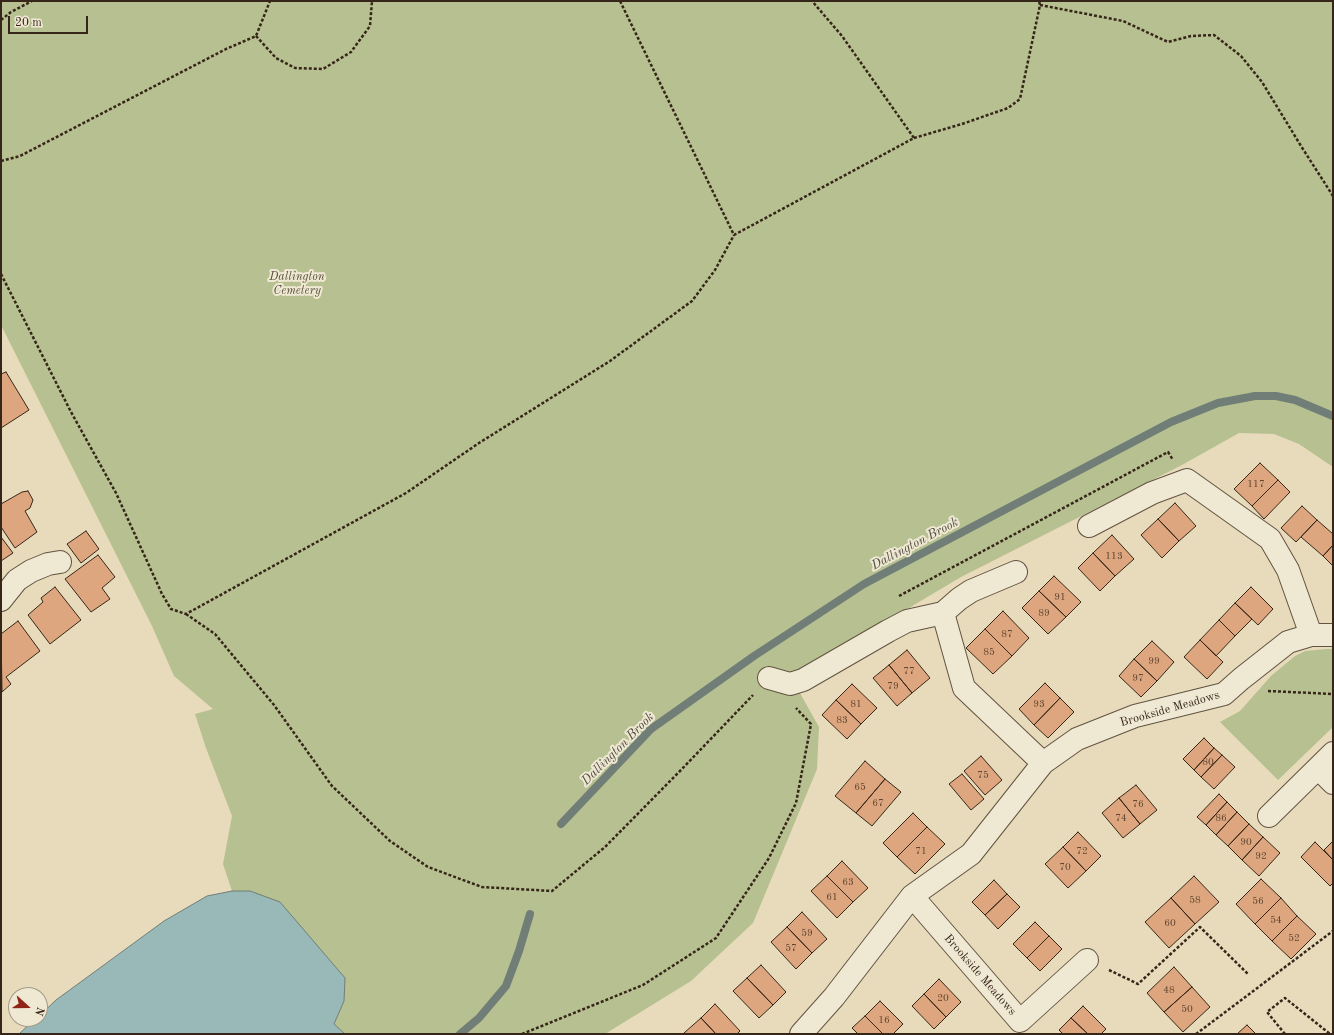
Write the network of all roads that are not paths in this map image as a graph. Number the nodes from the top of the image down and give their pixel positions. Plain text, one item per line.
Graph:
1 (1089, 526) dead end
2 (60, 562) dead end
3 (1016, 572) dead end
4 (1, 600) edge
5 (942, 613) junction
6 (1311, 634) junction
7 (1333, 635) edge
8 (769, 678) road end
9 (1333, 753) edge
10 (1043, 763) junction
11 (1318, 768) junction
12 (1333, 783) edge
13 (1268, 816) dead end
14 (912, 896) junction
15 (1087, 960) road end
16 (1014, 1028) edge
17 (801, 1034) edge

1 - 6 street
2 - 4 street
3 - 5 street
5 - 8 street
5 - 10 street
6 - 7 street, Brookside Meadows
6 - 10 street, Brookside Meadows
9 - 11 street
10 - 14 street, Brookside Meadows
11 - 12 street
11 - 13 street
14 - 16 street, Brookside Meadows
14 - 17 street, Brookside Meadows
15 - 16 street, Brookside Meadows

